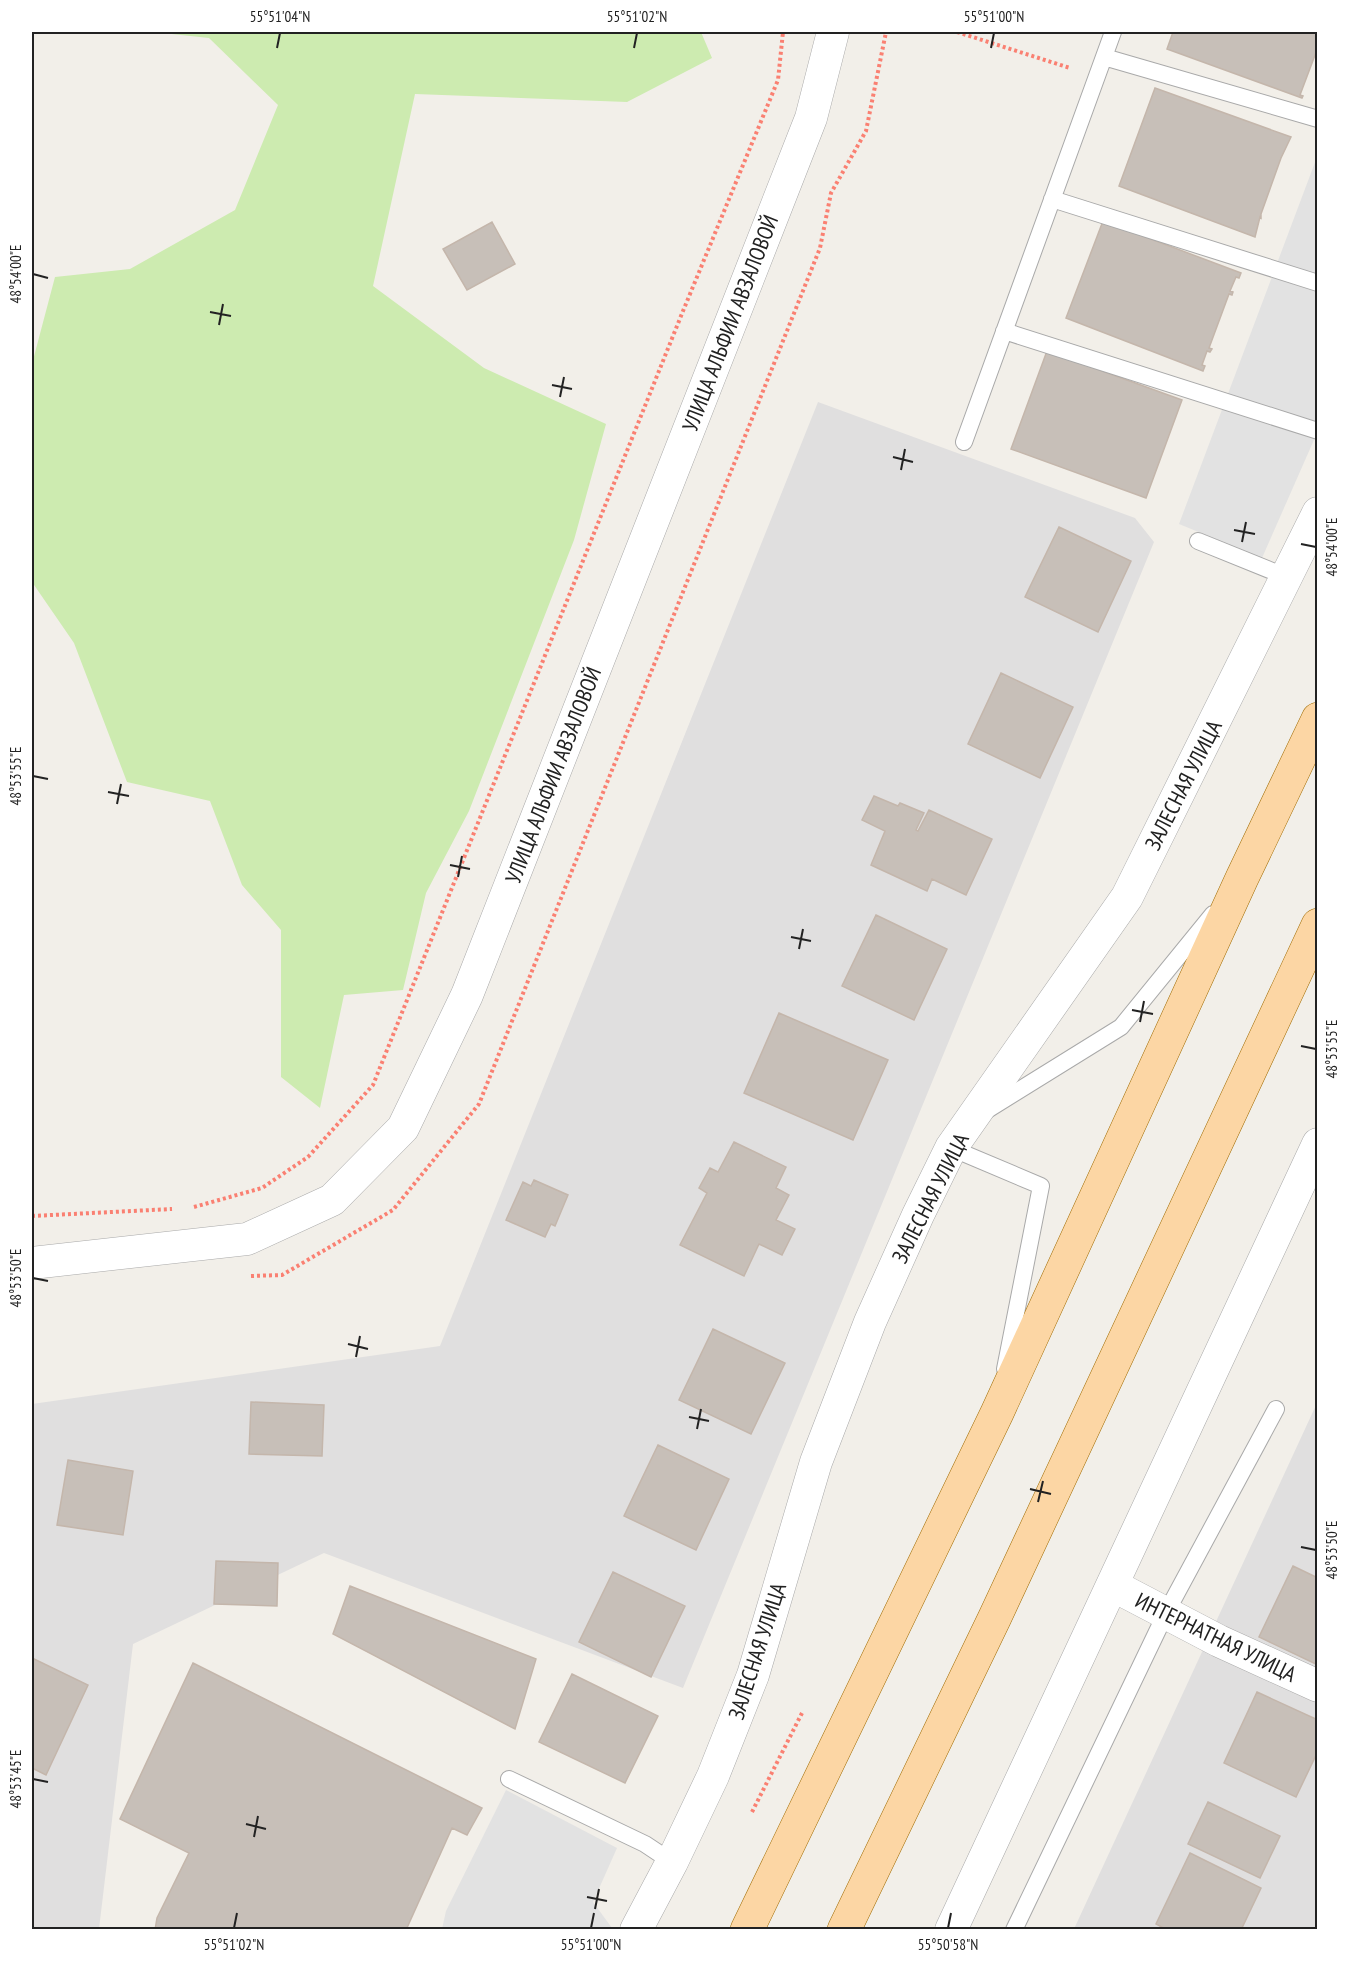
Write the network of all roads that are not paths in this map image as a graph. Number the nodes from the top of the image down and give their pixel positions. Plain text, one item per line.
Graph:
1 (833, 32) edge
2 (1113, 32) edge
3 (1104, 57) junction
4 (1317, 119) edge
5 (1052, 199) junction
6 (1317, 283) edge
7 (1004, 331) junction
8 (1317, 431) edge
9 (964, 442) dead end
10 (1317, 513) edge
11 (1198, 541) dead end
12 (1287, 577) junction
13 (1317, 719) edge
14 (1242, 878) junction
15 (1317, 925) edge
16 (970, 1121) junction
17 (1317, 1144) edge
18 (951, 1148) junction
19 (1307, 1194) edge
20 (32, 1263) edge
21 (1276, 1408) dead end
22 (997, 1413) junction
23 (1114, 1586) junction
24 (1166, 1613) junction
25 (1317, 1686) edge
26 (509, 1779) dead end
27 (672, 1862) junction
28 (636, 1929) edge
29 (747, 1929) edge
30 (844, 1929) edge
31 (951, 1929) edge
32 (1014, 1929) edge

1 - 20 street, УЛИЦА АЛЬФИИ АВЗАЛОВОЙ
2 - 3 lane
3 - 4 lane
3 - 5 lane
5 - 6 lane
5 - 7 lane
7 - 8 lane
7 - 9 lane
10 - 12 street, ЗАЛЕСНАЯ УЛИЦА
11 - 12 lane
12 - 16 street, ЗАЛЕСНАЯ УЛИЦА
13 - 14 main road
14 - 16 lane
14 - 22 main road
15 - 30 main road
16 - 18 street, ЗАЛЕСНАЯ УЛИЦА
17 - 19 street
18 - 22 lane
18 - 27 street, ЗАЛЕСНАЯ УЛИЦА
19 - 23 street
21 - 24 lane
22 - 29 main road
23 - 24 street, ИНТЕРНАТНАЯ УЛИЦА
23 - 31 street
24 - 25 street, ИНТЕРНАТНАЯ УЛИЦА
24 - 32 lane
26 - 27 lane
27 - 28 street, ЗАЛЕСНАЯ УЛИЦА

